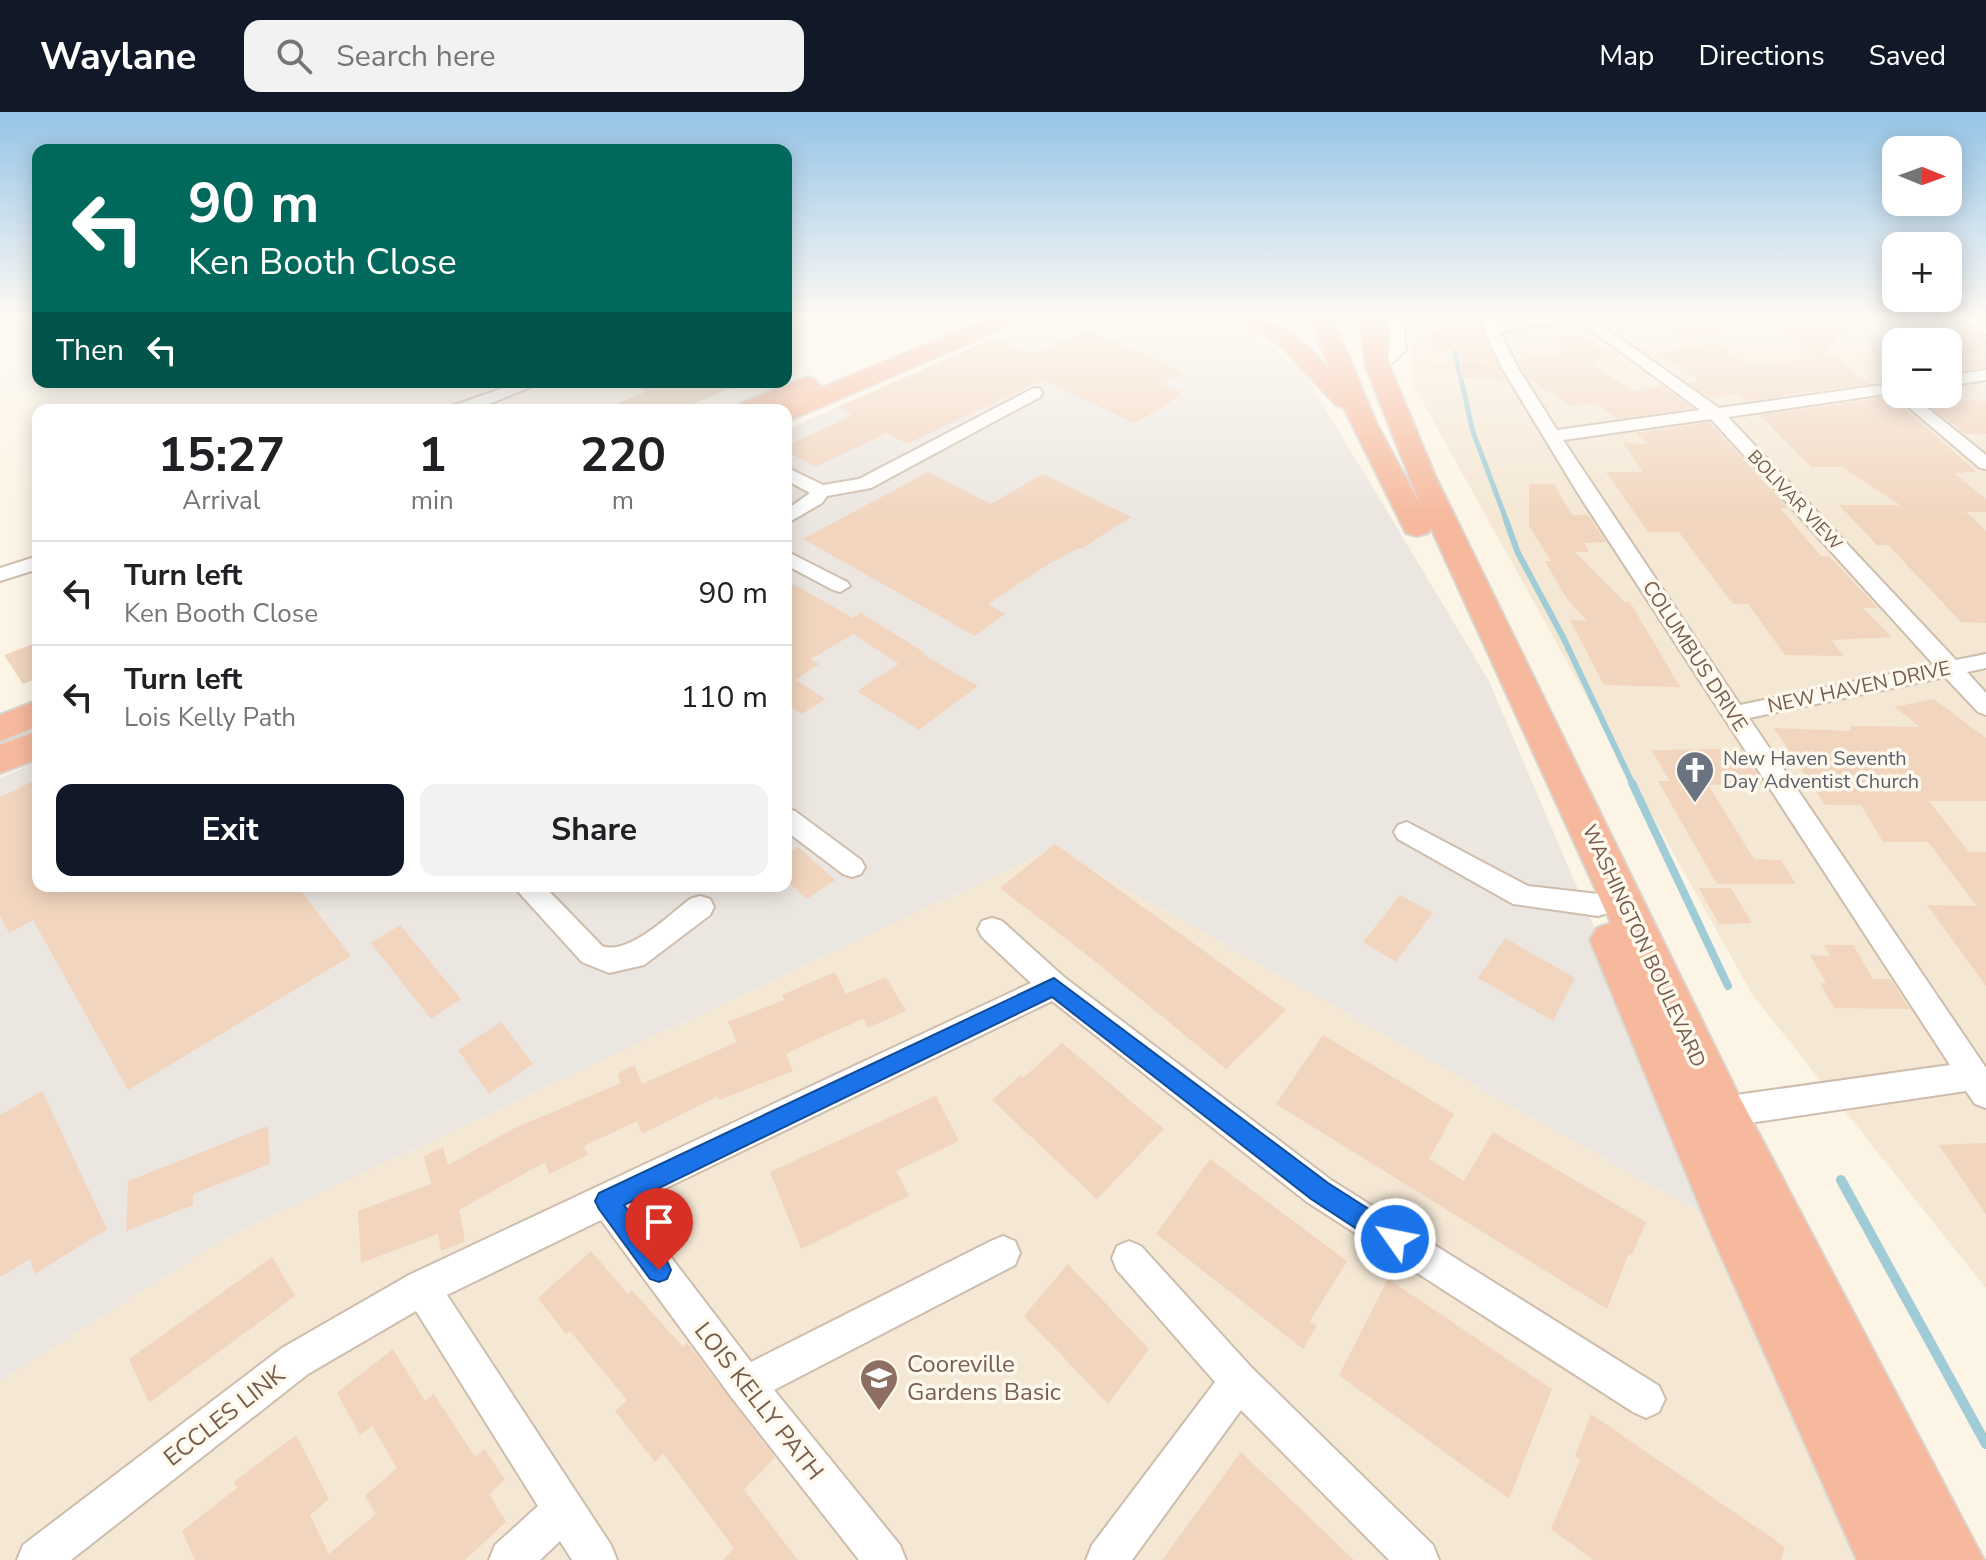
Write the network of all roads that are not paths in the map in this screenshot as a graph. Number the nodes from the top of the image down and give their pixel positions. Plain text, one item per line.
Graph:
1 (805, 386) edge
2 (848, 386) edge
3 (1331, 386) edge
4 (1349, 386) edge
5 (1385, 386) edge
6 (1521, 386) edge
7 (1677, 386) edge
8 (518, 388) edge
9 (1882, 392) edge
10 (1034, 393) dead end
11 (474, 404) edge
12 (762, 404) edge
13 (1918, 408) edge
14 (792, 409) edge
15 (1715, 413) junction
16 (1364, 425) junction
17 (1552, 436) junction
18 (1986, 464) edge
19 (792, 475) edge
20 (820, 491) junction
21 (792, 498) edge
22 (805, 505) junction
23 (792, 514) edge
24 (792, 560) edge
25 (32, 564) edge
26 (0, 575) edge
27 (840, 586) dead end
28 (1986, 661) edge
29 (1950, 668) junction
30 (1986, 707) edge
31 (1733, 714) junction
32 (32, 715) edge
33 (0, 729) edge
34 (32, 747) edge
35 (0, 760) edge
36 (792, 822) edge
37 (1407, 832) dead end
38 (852, 867) dead end
39 (542, 892) edge
40 (1598, 905) junction
41 (700, 907) dead end
42 (992, 929) dead end
43 (1054, 986) junction
44 (1979, 1085) edge
45 (1722, 1112) junction
46 (607, 1201) junction
47 (1003, 1253) dead end
48 (1129, 1258) dead end
49 (422, 1288) junction
50 (1239, 1381) junction
51 (745, 1385) junction
52 (1646, 1399) dead end
53 (563, 1510) junction
54 (38, 1560) edge
55 (510, 1560) edge
56 (596, 1560) edge
57 (885, 1560) edge
58 (1107, 1560) edge
59 (1418, 1560) edge
60 (1890, 1560) edge
61 (1952, 1560) edge

1 - 12 highway
2 - 14 highway
3 - 16 highway
4 - 16 highway, WASHINGTON BOULEVARD
5 - 45 highway, WASHINGTON BOULEVARD
6 - 17 street, COLUMBUS DRIVE
7 - 15 street, BOLIVAR VIEW
8 - 11 street
9 - 15 street
10 - 20 street
13 - 18 street
15 - 17 street
15 - 29 street, BOLIVAR VIEW
16 - 40 highway, WASHINGTON BOULEVARD
17 - 31 street, COLUMBUS DRIVE
19 - 20 street
20 - 22 street
21 - 22 street
22 - 23 street
24 - 27 street
25 - 26 street
28 - 29 street, NEW HAVEN DRIVE
29 - 30 street, BOLIVAR VIEW
29 - 31 street, NEW HAVEN DRIVE
31 - 44 street, COLUMBUS DRIVE
32 - 33 highway
34 - 35 highway
36 - 38 street
37 - 40 street
39 - 41 street
40 - 60 highway, WASHINGTON BOULEVARD
42 - 43 street
43 - 46 street, ECCLES LINK
43 - 52 street
44 - 45 street
45 - 61 highway, WASHINGTON BOULEVARD
46 - 49 street, ECCLES LINK
46 - 51 street, LOIS KELLY PATH
47 - 51 street
48 - 50 street
49 - 53 street
49 - 54 street, ECCLES LINK
50 - 58 street
50 - 59 street
51 - 57 street, LOIS KELLY PATH
53 - 55 street
53 - 56 street

